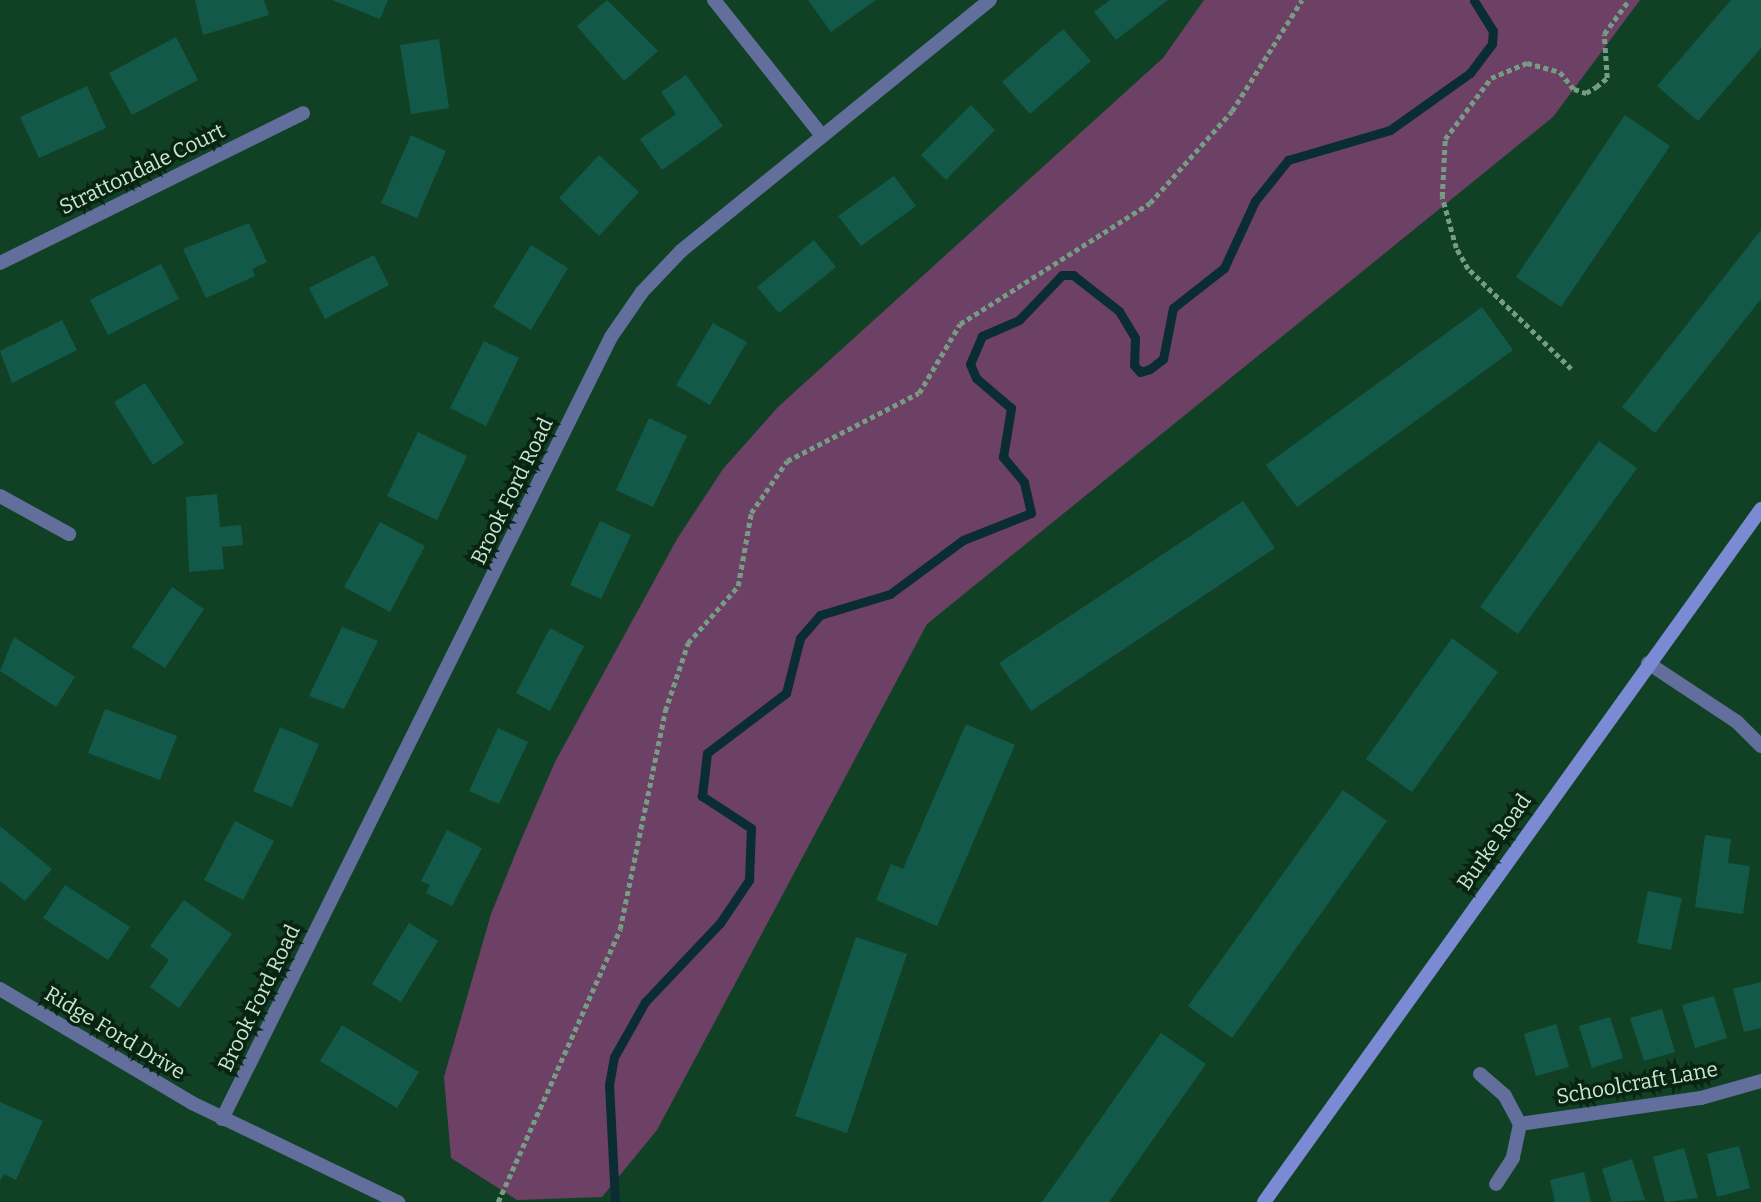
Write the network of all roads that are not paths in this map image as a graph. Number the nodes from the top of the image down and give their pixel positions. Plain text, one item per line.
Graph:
1 (714, 0) edge
2 (990, 0) edge
3 (303, 113) dead end
4 (822, 136) junction
5 (0, 263) edge
6 (0, 496) edge
7 (1761, 509) edge
8 (69, 534) dead end
9 (1648, 663) junction
10 (1761, 746) edge
11 (0, 989) edge
12 (1480, 1074) dead end
13 (1761, 1080) edge
14 (222, 1119) junction
15 (1520, 1124) junction
16 (1496, 1185) dead end
17 (398, 1202) edge
18 (1264, 1202) edge

1 - 4 street
2 - 4 street, Brook Ford Road
3 - 5 street, Strattondale Court
4 - 14 street, Brook Ford Road
6 - 8 street
7 - 9 street, Burke Road
9 - 10 street
9 - 18 street, Burke Road
11 - 14 street, Ridge Ford Drive
12 - 15 street
13 - 15 street, Schoolcraft Lane
14 - 17 street, Ridge Ford Drive
15 - 16 street

